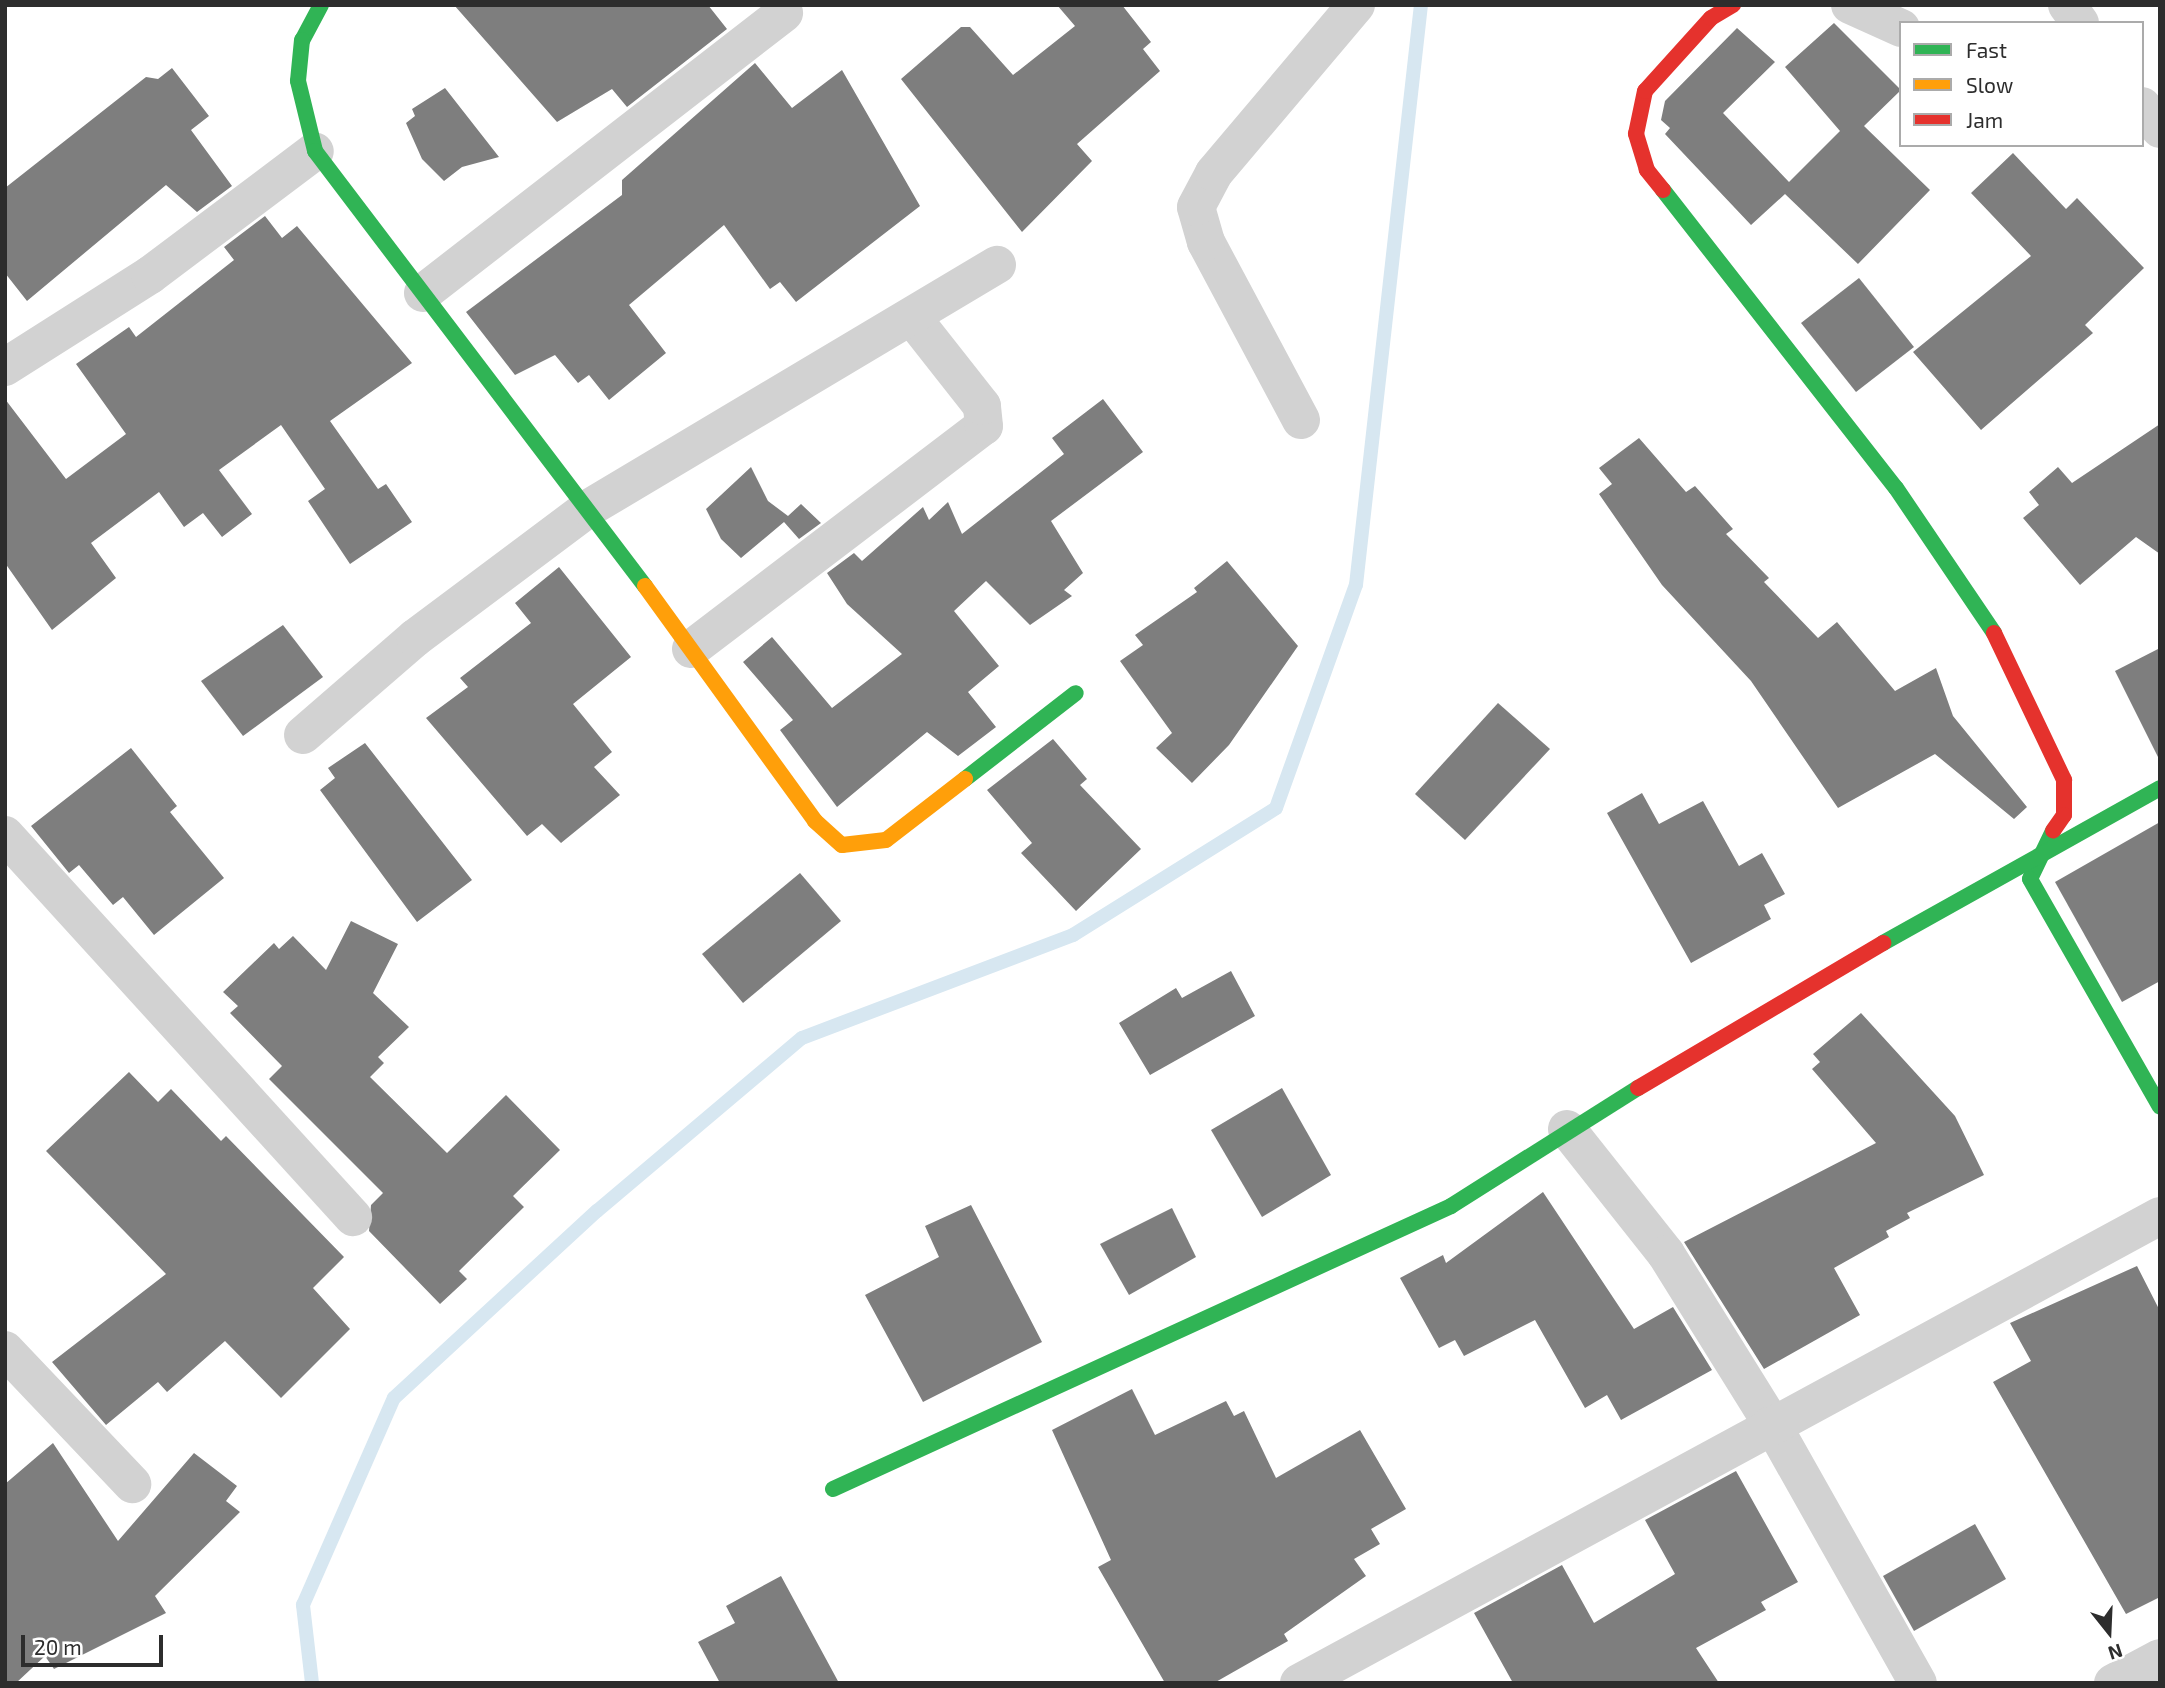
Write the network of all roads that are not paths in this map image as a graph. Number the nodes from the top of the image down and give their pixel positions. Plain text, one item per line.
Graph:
1 (321, 5) edge
2 (1356, 5) edge
3 (1733, 5) edge
4 (1850, 5) edge
5 (2067, 5) edge
6 (784, 13) dead end
7 (2079, 21) edge
8 (1899, 27) edge
9 (2144, 109) edge
10 (2159, 129) edge
11 (315, 151) junction
12 (997, 265) dead end
13 (423, 293) junction
14 (912, 317) junction
15 (5, 367) edge
16 (1301, 420) dead end
17 (589, 508) junction
18 (691, 649) junction
19 (1076, 693) dead end
20 (303, 735) dead end
21 (2160, 788) edge
22 (5, 835) edge
23 (2039, 851) junction
24 (2160, 1107) edge
25 (1567, 1129) junction
26 (2160, 1216) edge
27 (353, 1217) dead end
28 (5, 1350) edge
29 (1772, 1424) junction
30 (132, 1484) dead end
31 (833, 1489) dead end
32 (2160, 1658) edge
33 (1299, 1683) edge
34 (1918, 1683) edge
35 (2113, 1683) edge

1 - 11 street
2 - 16 street
3 - 23 street
4 - 8 street
5 - 7 street
6 - 13 street
9 - 10 street
11 - 13 street
11 - 15 street
12 - 14 street
13 - 17 street
14 - 17 street
14 - 18 street
17 - 18 street
17 - 20 street
18 - 19 street
21 - 23 street
22 - 27 street
23 - 24 street
23 - 25 street
25 - 29 street
25 - 31 street
26 - 29 street
28 - 30 street
29 - 33 street
29 - 34 street
32 - 35 street

